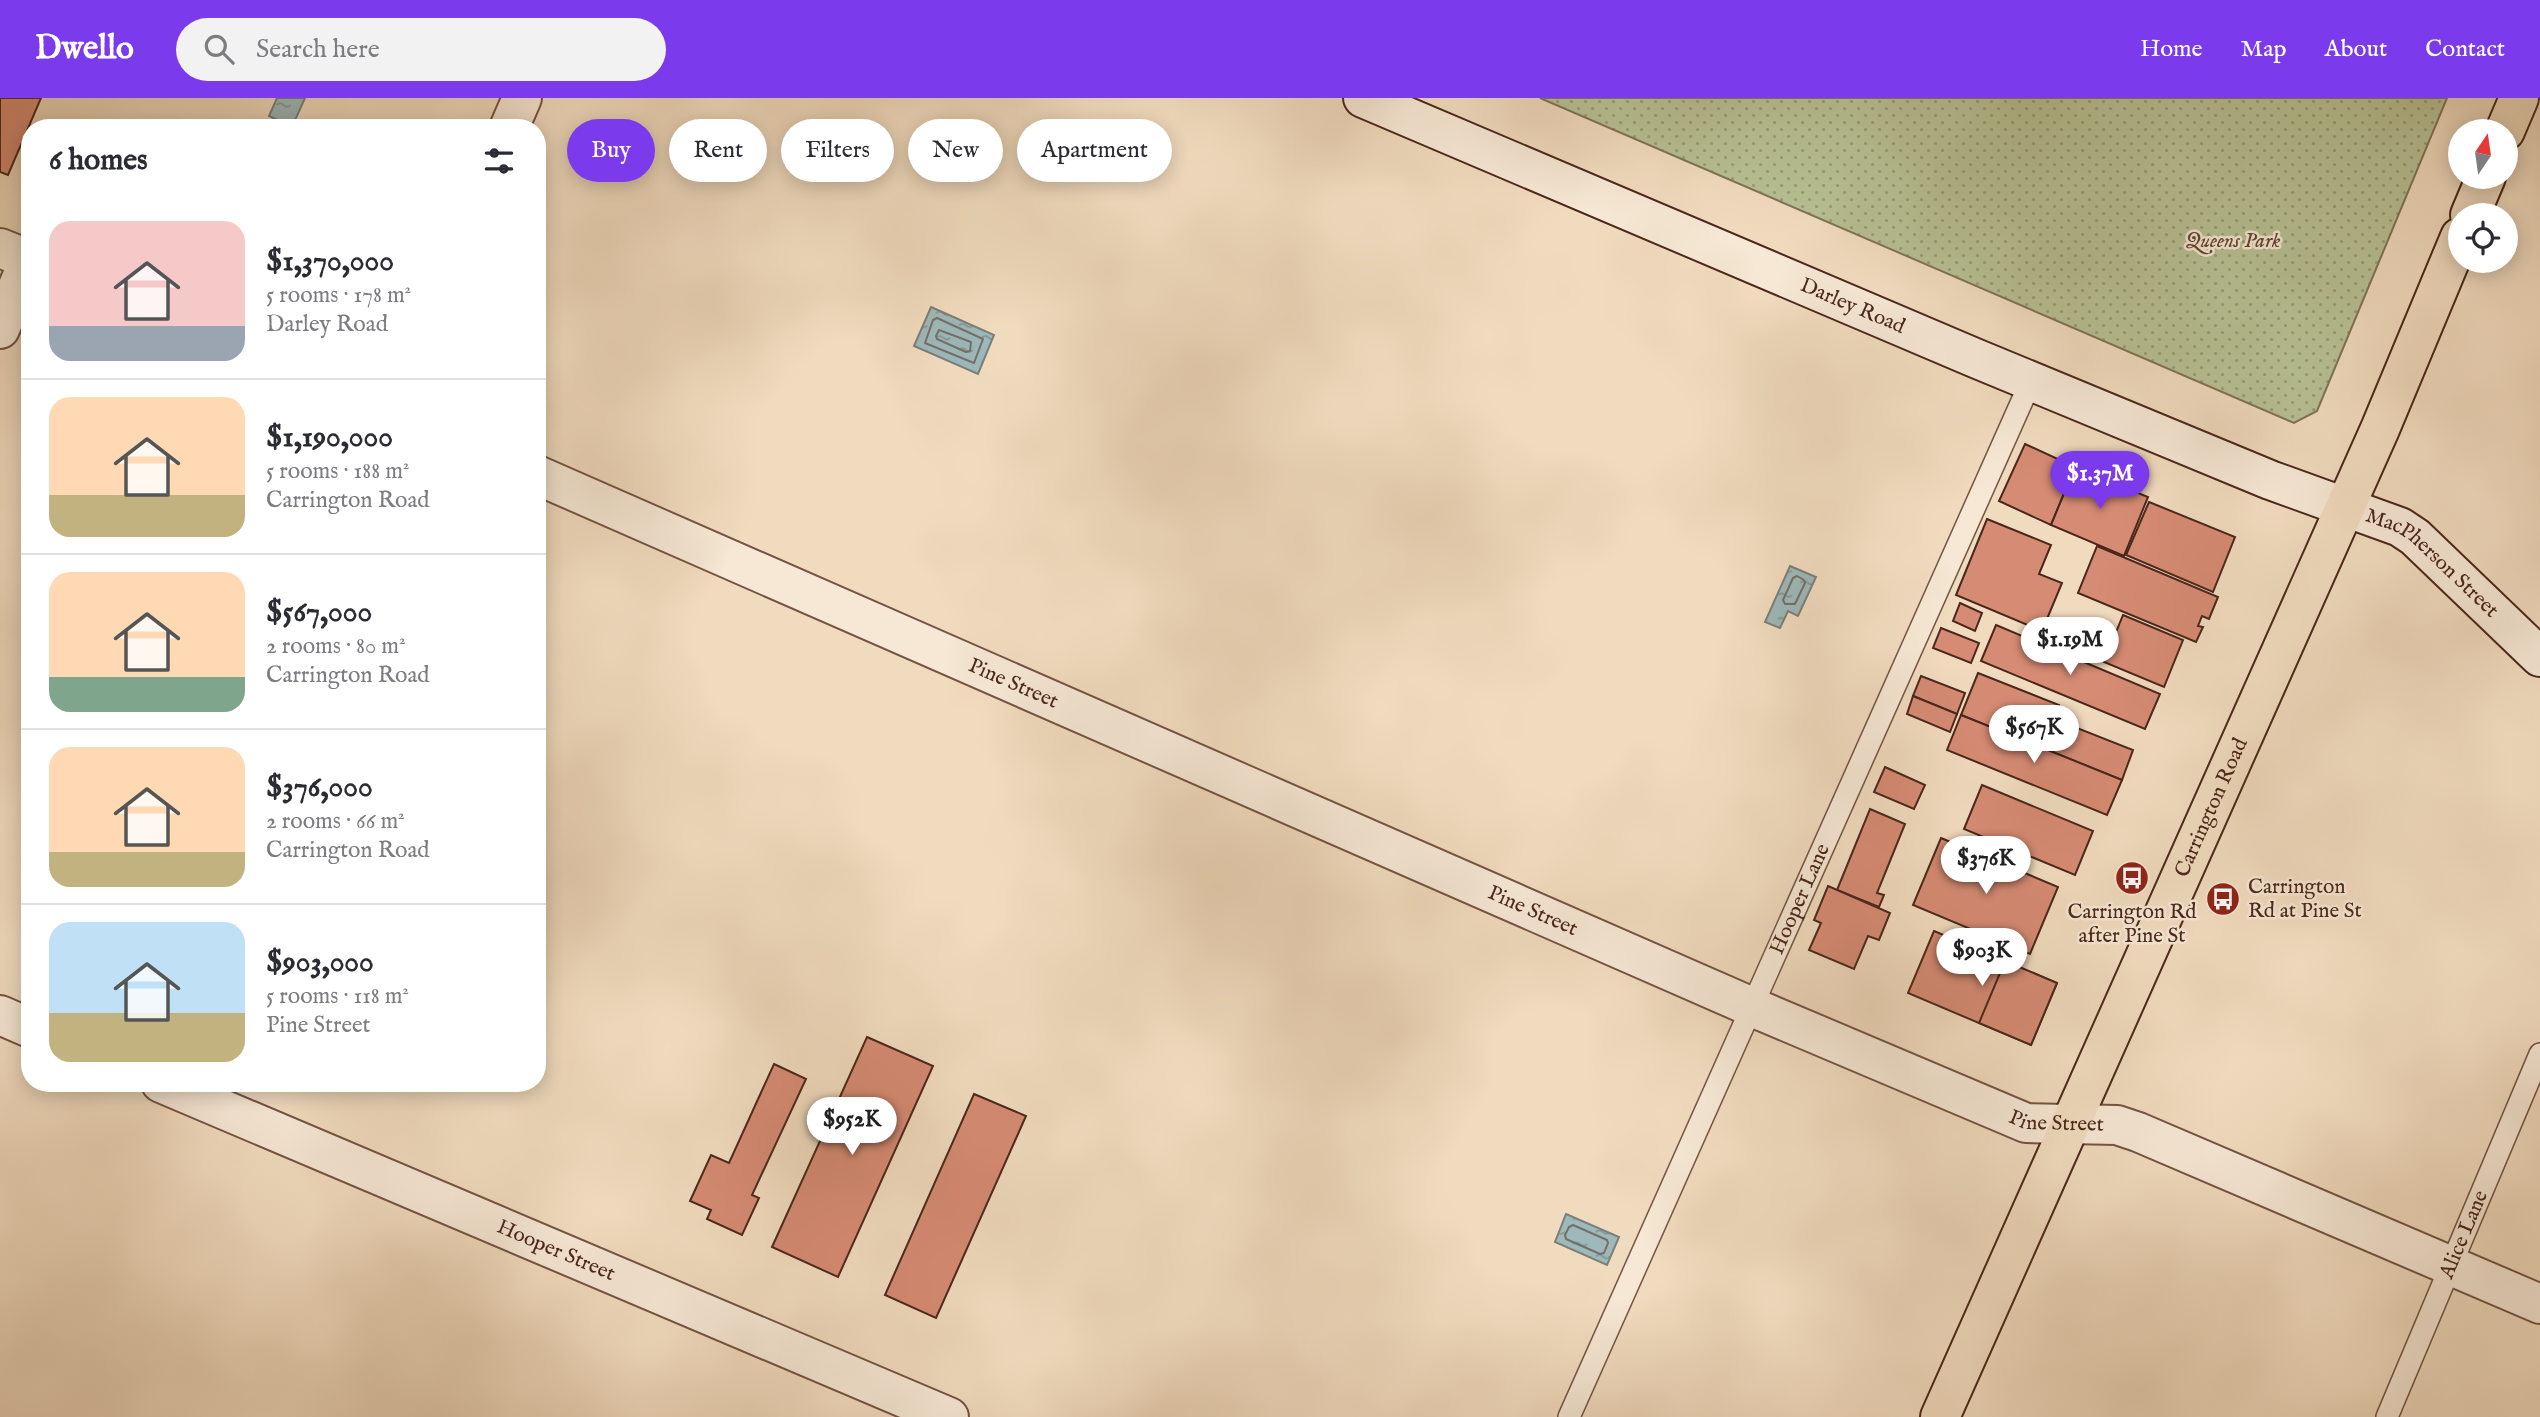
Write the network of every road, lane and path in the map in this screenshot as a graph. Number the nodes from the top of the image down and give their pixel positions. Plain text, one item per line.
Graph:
1 (522, 98) edge
2 (1363, 98) edge
3 (2519, 98) edge
4 (513, 119) edge
5 (2510, 119) edge
6 (0, 248) edge
7 (21, 257) edge
8 (2448, 265) edge
9 (21, 279) edge
10 (0, 329) edge
11 (2031, 381) junction
12 (546, 479) edge
13 (2346, 506) junction
14 (2540, 657) edge
15 (1752, 1007) junction
16 (0, 1015) edge
17 (21, 1024) edge
18 (2540, 1054) edge
19 (182, 1092) edge
20 (2070, 1124) junction
21 (2451, 1266) junction
22 (2540, 1304) edge
23 (949, 1417) edge
24 (1569, 1417) edge
25 (1940, 1417) edge
26 (2387, 1417) edge

1 - 4 street
2 - 11 street, Darley Road
3 - 5 main road
6 - 7 street
8 - 13 main road, Carrington Road
9 - 10 street
11 - 13 street, Darley Road
11 - 15 lane, Hooper Lane
12 - 15 street, Pine Street
13 - 14 street, MacPherson Street
13 - 20 main road, Carrington Road
15 - 20 street, Pine Street
15 - 24 lane, Hooper Lane
16 - 17 street
18 - 21 lane, Alice Lane
19 - 23 street, Hooper Street
20 - 21 street, Pine Street
20 - 25 main road, Carrington Road
21 - 22 street, Pine Street
21 - 26 lane, Alice Lane

